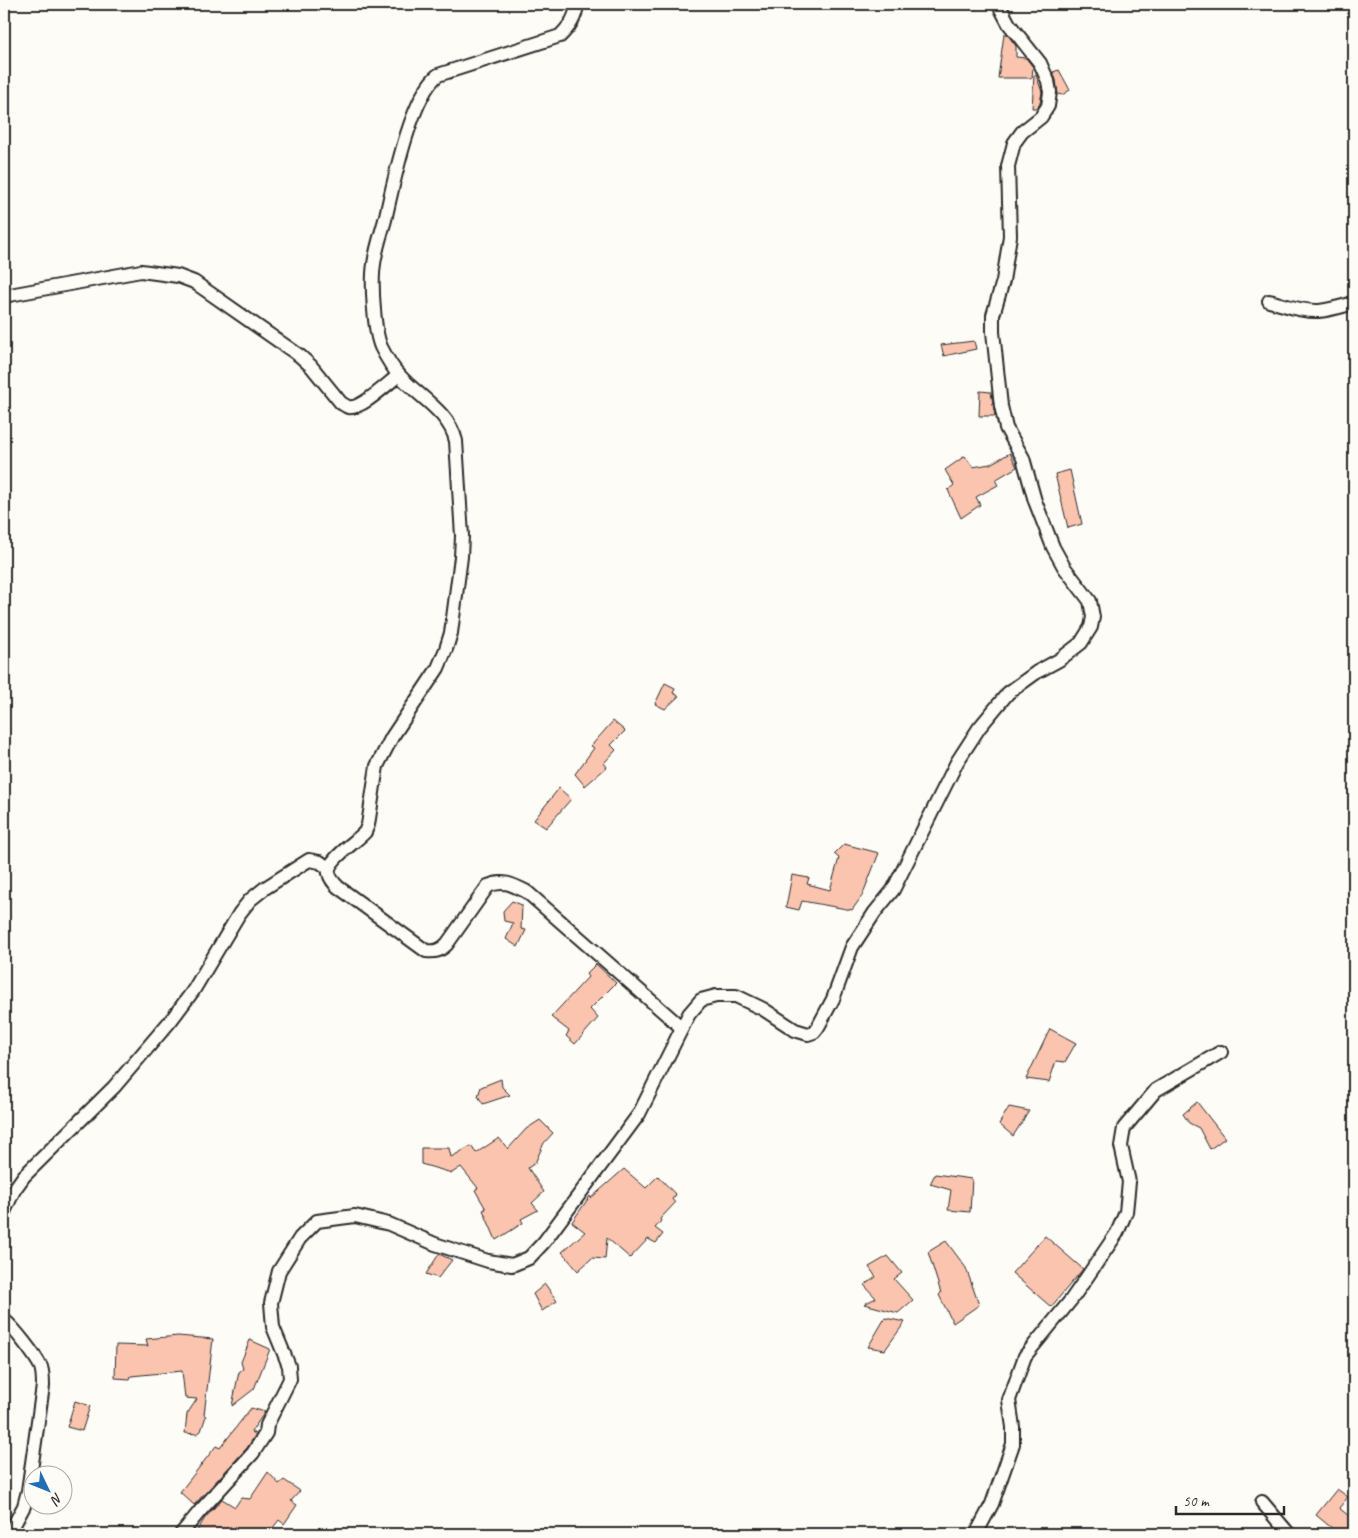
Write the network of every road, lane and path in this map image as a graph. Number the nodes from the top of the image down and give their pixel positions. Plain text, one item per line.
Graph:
1 (577, 4) edge
2 (1001, 4) edge
3 (4, 296) edge
4 (1269, 301) dead end
5 (1354, 303) edge
6 (398, 375) junction
7 (328, 868) junction
8 (682, 1028) junction
9 (1221, 1052) dead end
10 (4, 1212) edge
11 (4, 1320) edge
12 (1262, 1502) dead end
13 (9, 1534) edge
14 (181, 1534) edge
15 (976, 1534) edge
16 (1289, 1534) edge

1 - 6 street
2 - 8 street
3 - 6 street
4 - 5 street
6 - 7 street
7 - 8 street
7 - 10 street
8 - 14 street
9 - 15 street
11 - 13 street
12 - 16 street

